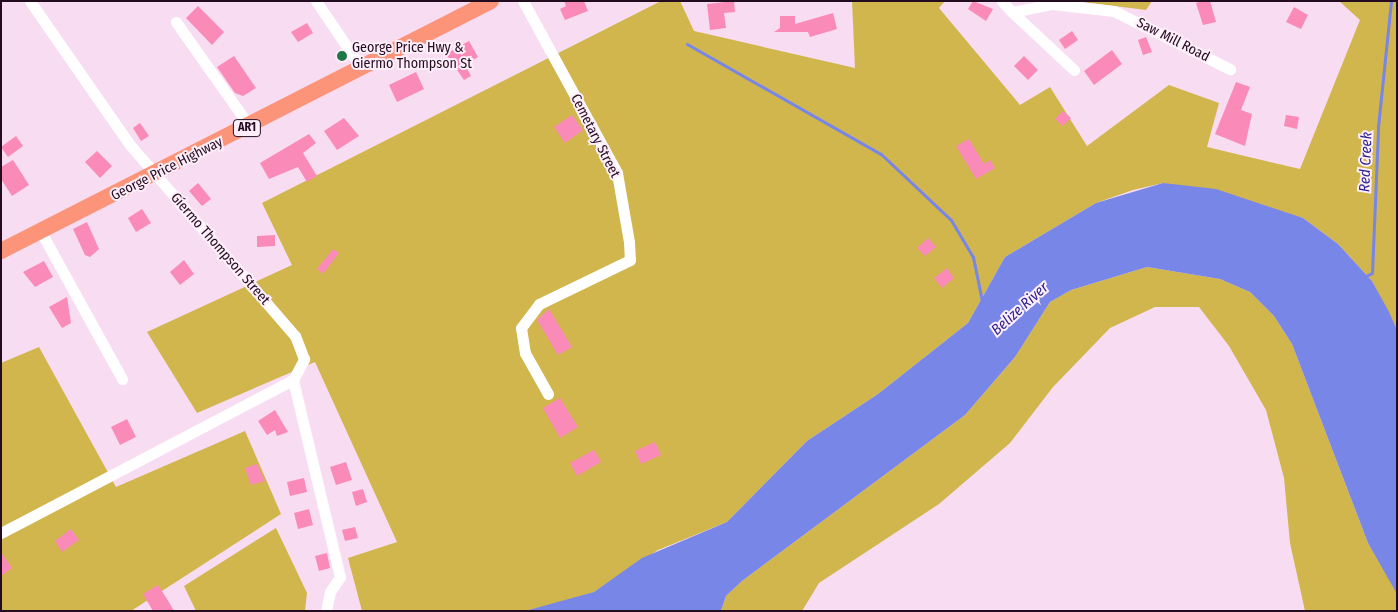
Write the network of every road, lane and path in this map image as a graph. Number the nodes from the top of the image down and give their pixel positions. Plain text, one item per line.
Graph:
1 (30, 1) edge
2 (316, 1) edge
3 (492, 1) edge
4 (523, 1) edge
5 (1002, 1) edge
6 (1012, 12) junction
7 (176, 22) dead end
8 (360, 66) junction
9 (1230, 69) dead end
10 (1074, 70) dead end
11 (250, 127) junction
12 (156, 175) junction
13 (43, 231) junction
14 (1, 251) edge
15 (122, 379) dead end
16 (293, 380) junction
17 (548, 394) dead end
18 (1, 533) edge
19 (326, 611) edge

1 - 12 street, Gíermo Thompson Street
2 - 8 street
3 - 8 highway, George Price Highway / AR1
4 - 17 street, Cemetary Street
5 - 6 street
6 - 9 street, Saw Mill Road
6 - 10 street
7 - 11 street
8 - 11 highway, George Price Highway / AR1
11 - 12 highway, George Price Highway / AR1
12 - 13 highway, George Price Highway / AR1
12 - 16 street, Gíermo Thompson Street
13 - 14 highway, George Price Highway / AR1
13 - 15 street
16 - 18 street
16 - 19 street

